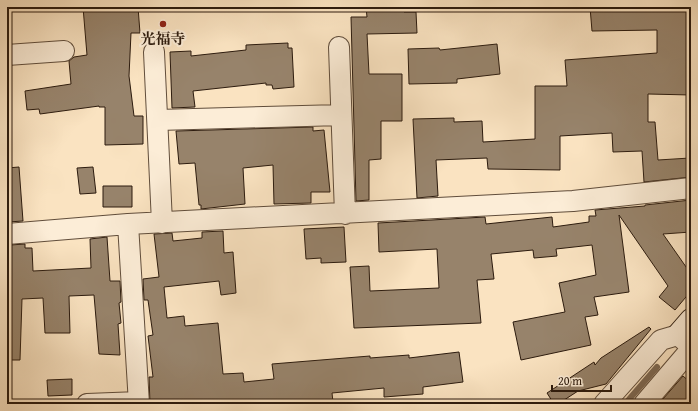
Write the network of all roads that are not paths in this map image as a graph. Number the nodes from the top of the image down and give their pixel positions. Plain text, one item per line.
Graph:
1 (339, 47) dead end
2 (64, 51) dead end
3 (154, 52) dead end
4 (7, 55) edge
5 (341, 115) junction
6 (158, 120) junction
7 (691, 188) edge
8 (345, 214) junction
9 (162, 223) junction
10 (128, 224) junction
11 (7, 234) edge
12 (688, 338) edge
13 (139, 403) edge
14 (87, 404) edge
15 (604, 404) edge
16 (644, 404) edge

1 - 5 street
2 - 4 street
3 - 6 street
5 - 6 street
5 - 8 street
6 - 9 street
7 - 8 street
8 - 9 street
9 - 10 street
10 - 11 street
10 - 13 street
12 - 15 street
12 - 16 street
13 - 14 street

